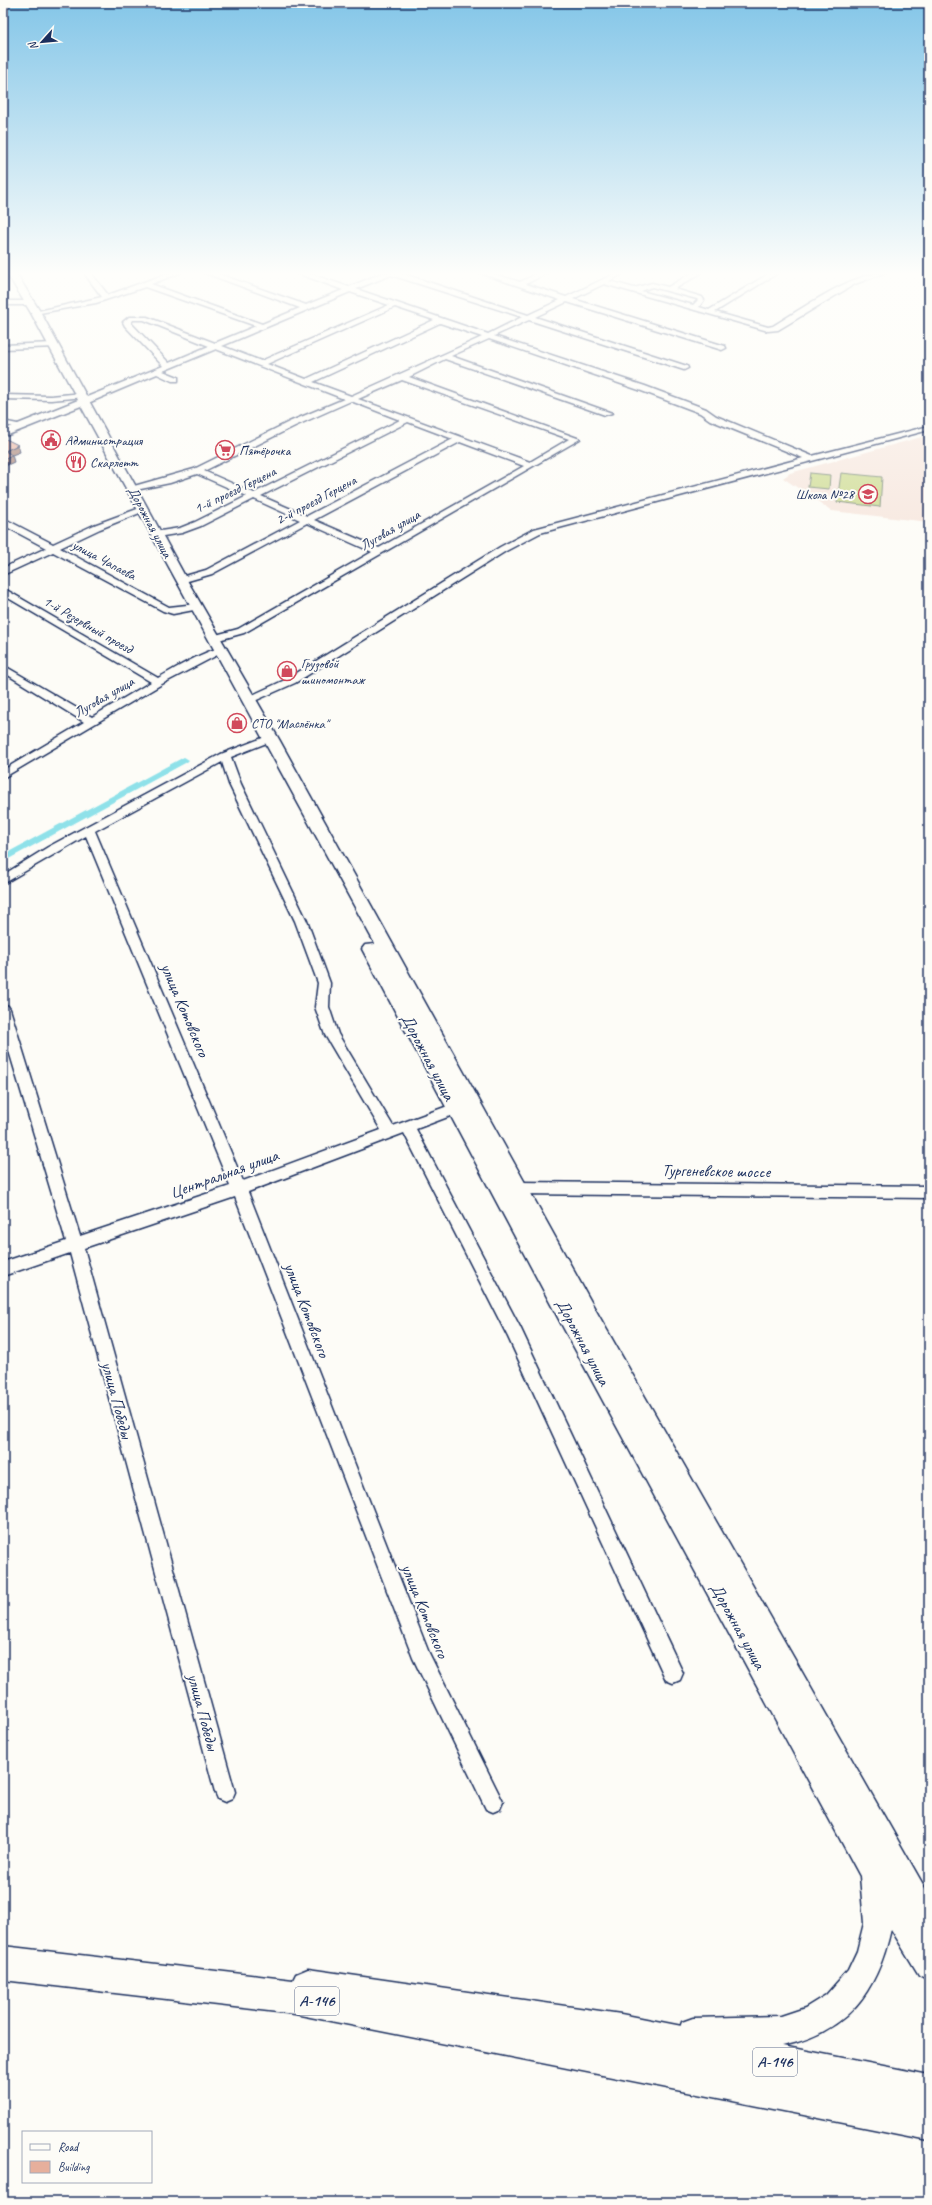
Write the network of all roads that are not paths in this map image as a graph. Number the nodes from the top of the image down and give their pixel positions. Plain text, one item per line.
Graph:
1 (71, 376) edge
2 (144, 376) edge
3 (168, 376) edge
4 (291, 376) edge
5 (319, 376) edge
6 (500, 376) edge
7 (601, 376) edge
8 (402, 377) joint
9 (175, 379) dead end
10 (306, 382) junction
11 (3, 397) edge
12 (51, 398) junction
13 (84, 398) junction
14 (353, 399) junction
15 (65, 408) junction
16 (608, 414) dead end
17 (408, 419) junction
18 (3, 423) edge
19 (23, 426) junction
20 (929, 428) edge
21 (3, 434) edge
22 (461, 438) junction
23 (812, 459) junction
24 (530, 465) junction
25 (197, 471) junction
26 (131, 488) junction
27 (254, 496) junction
28 (143, 510) junction
29 (308, 520) junction
30 (3, 521) edge
31 (157, 534) junction
32 (52, 548) junction
33 (380, 552) junction
34 (3, 572) edge
35 (181, 580) junction
36 (3, 591) edge
37 (196, 607) junction
38 (215, 638) junction
39 (222, 650) junction
40 (3, 668) edge
41 (158, 682) junction
42 (252, 704) junction
43 (91, 721) junction
44 (265, 740) junction
45 (225, 756) junction
46 (6, 769) edge
47 (89, 830) junction
48 (3, 880) edge
49 (3, 1009) edge
50 (456, 1108) junction
51 (407, 1126) junction
52 (390, 1133) junction
53 (239, 1189) junction
54 (510, 1190) junction
55 (929, 1192) edge
56 (75, 1245) junction
57 (3, 1269) edge
58 (673, 1673) dead end
59 (225, 1792) dead end
60 (493, 1802) dead end
61 (874, 1873) junction
62 (929, 1923) edge
63 (3, 1949) edge
64 (3, 1963) edge
65 (929, 1966) edge
66 (620, 2031) junction
67 (929, 2093) edge
68 (929, 2122) edge

1 - 13 main road, Дорожная улица
2 - 13 street
3 - 9 street
4 - 10 street
5 - 10 street
6 - 16 street
7 - 23 street
8 - 14 street
8 - 24 street, Луговая улица
10 - 14 street
11 - 12 street
12 - 13 street
12 - 15 street
13 - 15 main road
13 - 26 main road, Дорожная улица
14 - 17 street
14 - 25 street
15 - 19 main road
17 - 22 street
17 - 27 street, 1-й проезд Герцена
18 - 19 street
19 - 21 main road
20 - 23 street
22 - 24 street
22 - 29 street, 2-й проезд Герцена
23 - 42 street
24 - 33 street, Луговая улица
25 - 26 street
25 - 27 street
26 - 28 main road, Дорожная улица
27 - 29 street
27 - 31 street, 1-й проезд Герцена
28 - 31 main road, Дорожная улица
28 - 32 street
29 - 33 street
29 - 35 street, 2-й проезд Герцена
30 - 32 street, улица Чапаева
31 - 35 main road, Дорожная улица
32 - 34 street
32 - 37 street, улица Чапаева
33 - 38 street, Луговая улица
35 - 37 main road, Дорожная улица
36 - 41 street, 1-й Резервный проезд
37 - 38 main road, Дорожная улица
38 - 39 main road, Дорожная улица
39 - 41 street, Луговая улица
39 - 42 main road, Дорожная улица
40 - 43 street
41 - 43 street, Луговая улица
42 - 44 main road, Дорожная улица
42 - 54 main road, Дорожная улица
43 - 46 street, Луговая улица
44 - 45 street
44 - 50 main road, Дорожная улица
45 - 47 street
45 - 52 street
47 - 48 street
47 - 53 street, улица Котовского
49 - 56 street, улица Победы
50 - 51 street, Центральная улица
50 - 54 main road, Дорожная улица
51 - 52 street, Центральная улица
51 - 58 street
52 - 53 street, Центральная улица
53 - 56 street, Центральная улица
53 - 60 street, улица Котовского
54 - 55 street, Тургеневское шоссе
54 - 61 main road, Дорожная улица
54 - 62 main road, Дорожная улица
56 - 57 street, Центральная улица
56 - 59 street, улица Победы
61 - 65 main road, Дорожная улица
61 - 66 main road
63 - 66 highway, А-146
64 - 68 highway, А-146
66 - 67 highway, А-146

